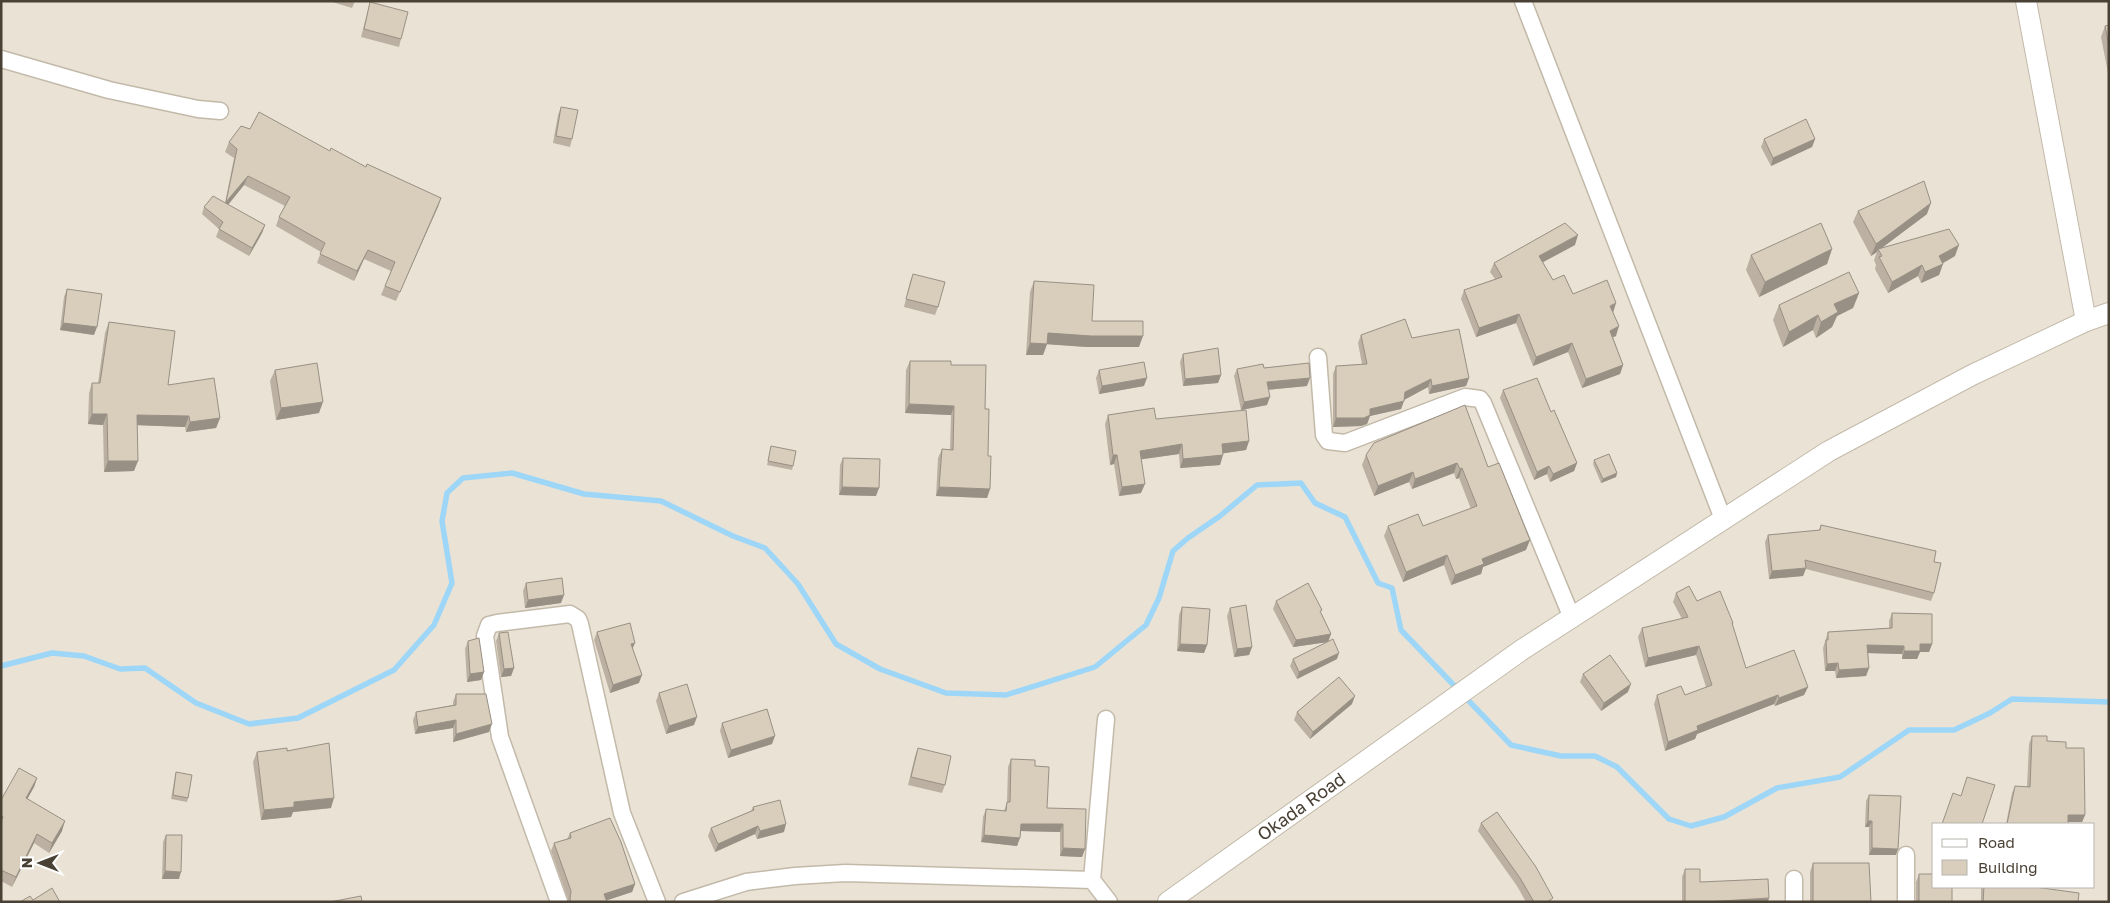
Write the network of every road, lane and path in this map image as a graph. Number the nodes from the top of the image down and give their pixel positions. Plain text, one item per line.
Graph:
1 (1522, 1) edge
2 (2026, 1) edge
3 (1, 59) edge
4 (220, 111) dead end
5 (2109, 313) edge
6 (2086, 321) junction
7 (1318, 357) dead end
8 (1723, 519) junction
9 (1572, 618) junction
10 (1106, 719) dead end
11 (1906, 855) dead end
12 (1794, 878) dead end
13 (1092, 880) junction
14 (559, 902) edge
15 (657, 902) edge
16 (683, 902) edge
17 (1109, 902) edge
18 (1168, 902) edge
19 (1794, 902) edge
20 (1906, 902) edge

1 - 8 street
2 - 6 street
3 - 4 street
5 - 6 street, Okada Road
6 - 8 street, Okada Road
7 - 9 street
8 - 9 street, Okada Road
9 - 18 street, Okada Road
10 - 13 street
11 - 20 street
12 - 19 street
13 - 16 street
13 - 17 street
14 - 15 street

